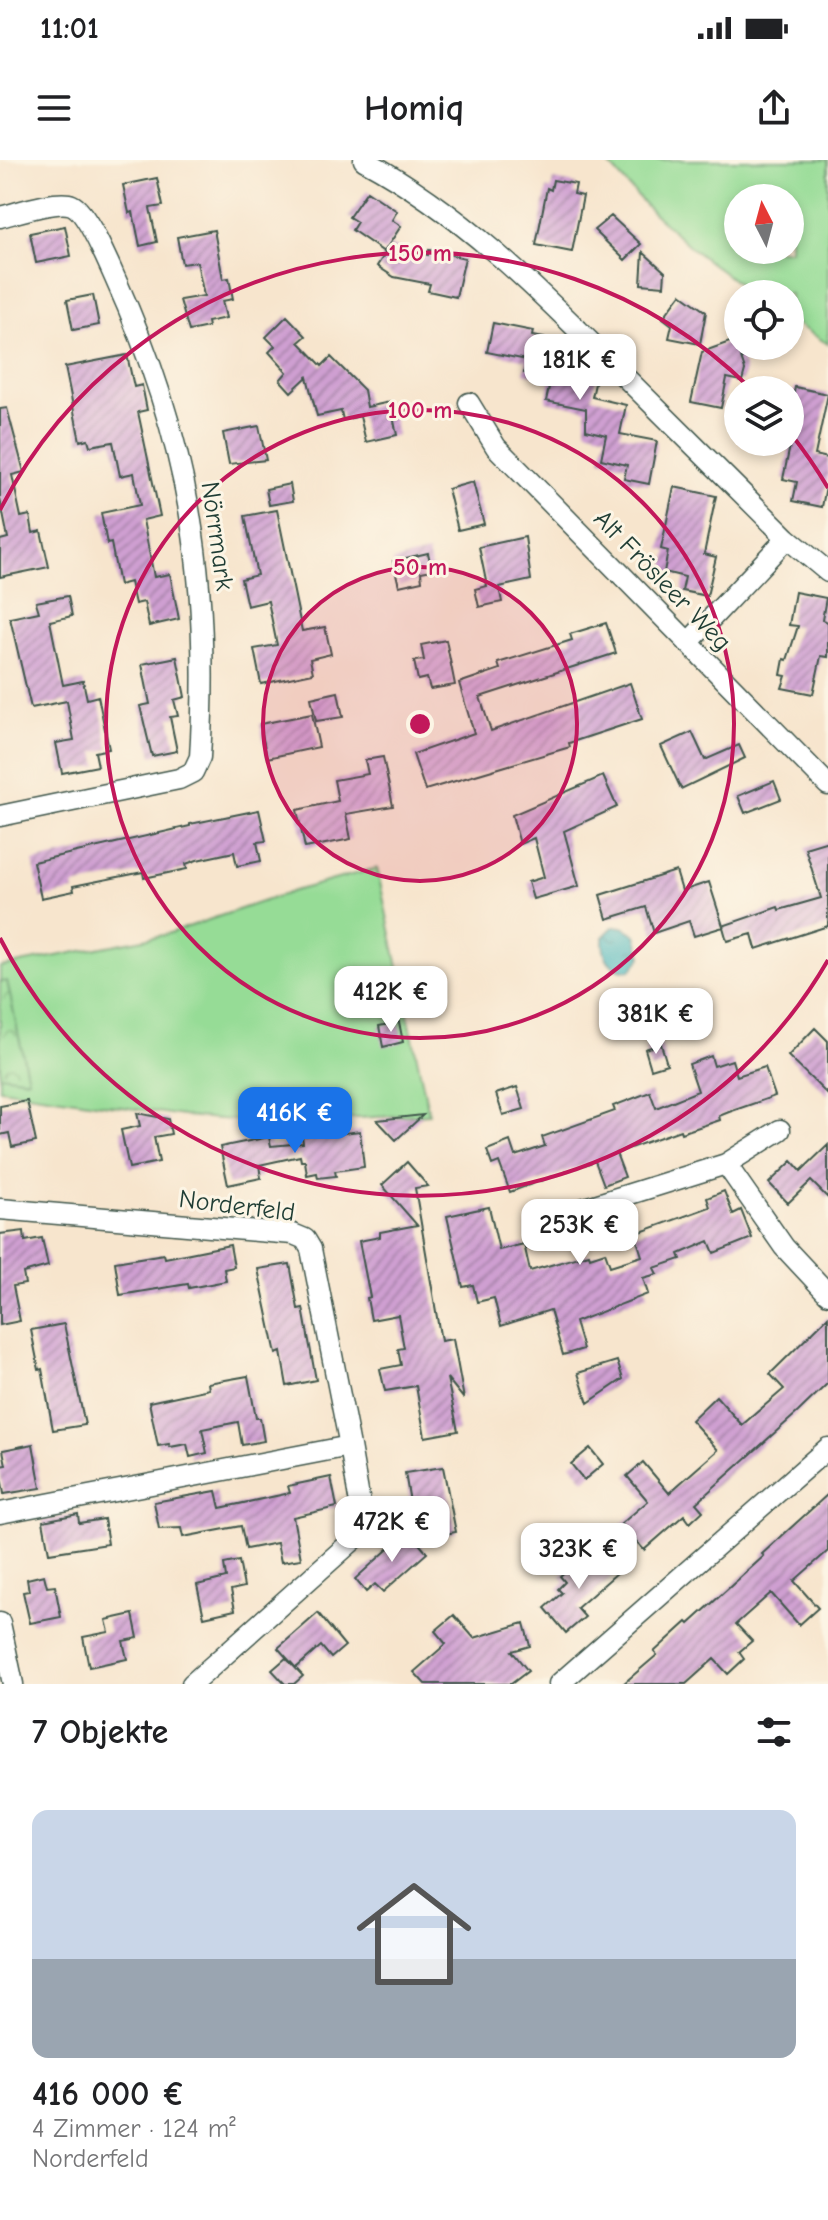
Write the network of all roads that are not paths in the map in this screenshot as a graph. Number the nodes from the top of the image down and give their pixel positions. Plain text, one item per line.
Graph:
1 (364, 160) edge
2 (0, 217) edge
3 (469, 403) dead end
4 (787, 538) junction
5 (828, 572) edge
6 (688, 643) junction
7 (828, 785) edge
8 (0, 816) edge
9 (780, 1130) dead end
10 (726, 1164) junction
11 (0, 1209) edge
12 (537, 1223) dead end
13 (828, 1294) edge
14 (350, 1446) junction
15 (828, 1448) edge
16 (0, 1513) edge
17 (0, 1623) edge
18 (13, 1684) edge
19 (192, 1684) edge
20 (559, 1684) edge

1 - 4 street
2 - 8 street, Nörrmark
3 - 6 street, Alt Frösleer Weg
4 - 5 street
4 - 6 street
6 - 7 street, Alt Frösleer Weg
9 - 10 street
10 - 12 street
10 - 13 street
11 - 14 street, Norderfeld
14 - 16 street
14 - 19 street, Norderfeld
15 - 20 street
17 - 18 street

